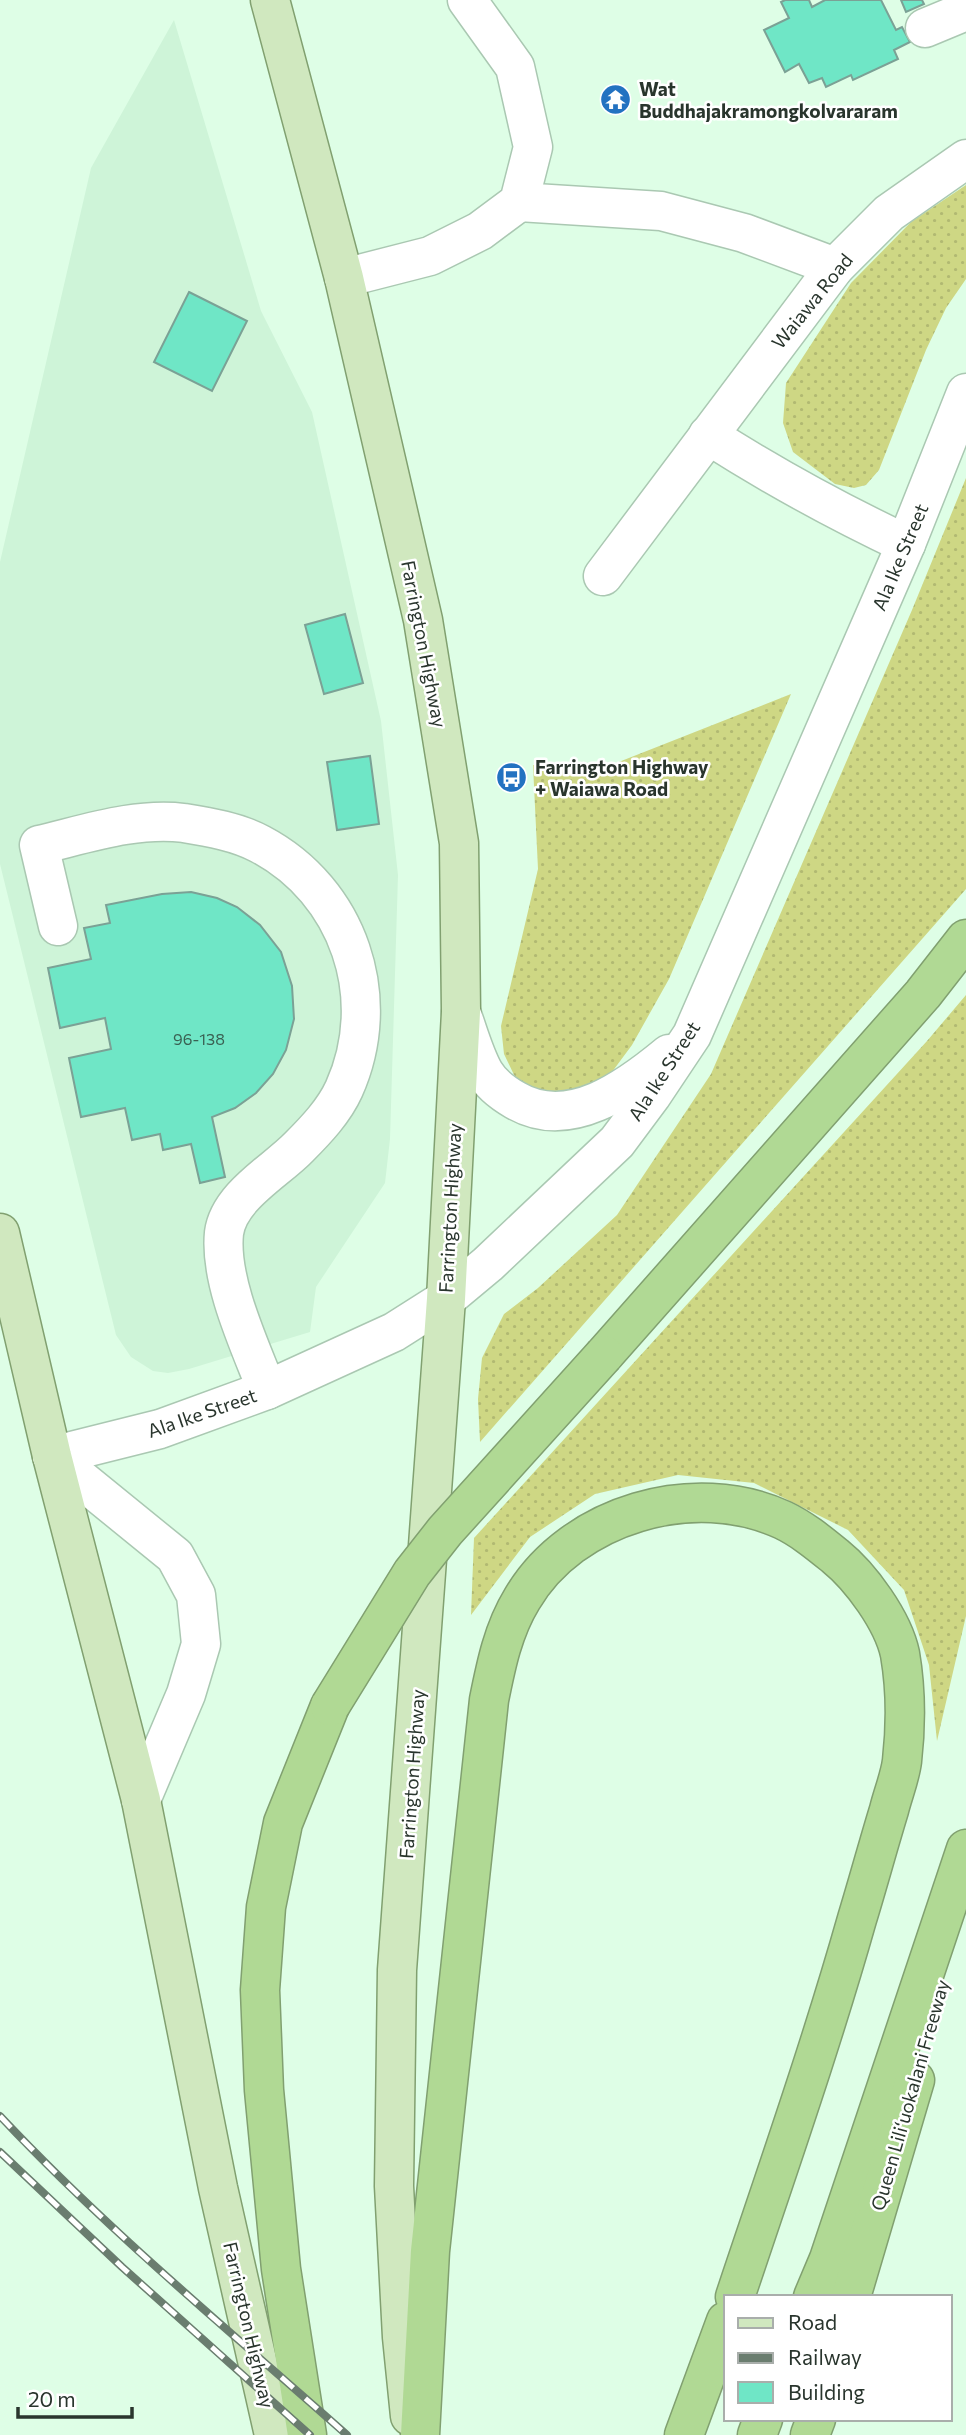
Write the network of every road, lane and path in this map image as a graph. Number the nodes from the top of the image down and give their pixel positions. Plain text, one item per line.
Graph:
1 (270, 0) edge
2 (467, 0) edge
3 (966, 11) edge
4 (925, 28) dead end
5 (966, 159) edge
6 (519, 202) junction
7 (835, 267) junction
8 (344, 278) junction
9 (966, 393) edge
10 (708, 435) junction
11 (906, 544) junction
12 (603, 576) dead end
13 (58, 926) dead end
14 (966, 939) edge
15 (461, 1012) junction
16 (692, 1035) junction
17 (0, 1233) edge
18 (446, 1299) junction
19 (267, 1390) junction
20 (52, 1456) junction
21 (141, 1800) junction
22 (966, 1849) edge
23 (966, 1892) edge
24 (735, 2295) edge
25 (814, 2295) edge
26 (852, 2295) edge
27 (724, 2326) edge
28 (274, 2435) edge
29 (307, 2435) edge
30 (412, 2435) edge
31 (420, 2435) edge
32 (684, 2435) edge

1 - 8 main road, Farrington Highway
2 - 6 street
3 - 4 street
5 - 7 street, Waiawa Road
6 - 7 street
6 - 8 street
7 - 10 street, Waiawa Road
8 - 15 main road, Farrington Highway
9 - 11 street, Ala Ike Street
10 - 11 street
10 - 12 street, Waiawa Road
11 - 16 street, Ala Ike Street
13 - 19 street
14 - 29 highway, bridge
15 - 16 street
15 - 18 main road, Farrington Highway
16 - 18 street, Ala Ike Street
17 - 20 main road, Farrington Highway
18 - 19 street, Ala Ike Street
18 - 30 main road, Farrington Highway
19 - 20 street, Ala Ike Street
20 - 21 main road, Farrington Highway
20 - 21 street
21 - 28 main road, Farrington Highway
22 - 25 highway
23 - 26 highway, Queen Liliʻuokalani Freeway
24 - 31 highway
27 - 32 highway

